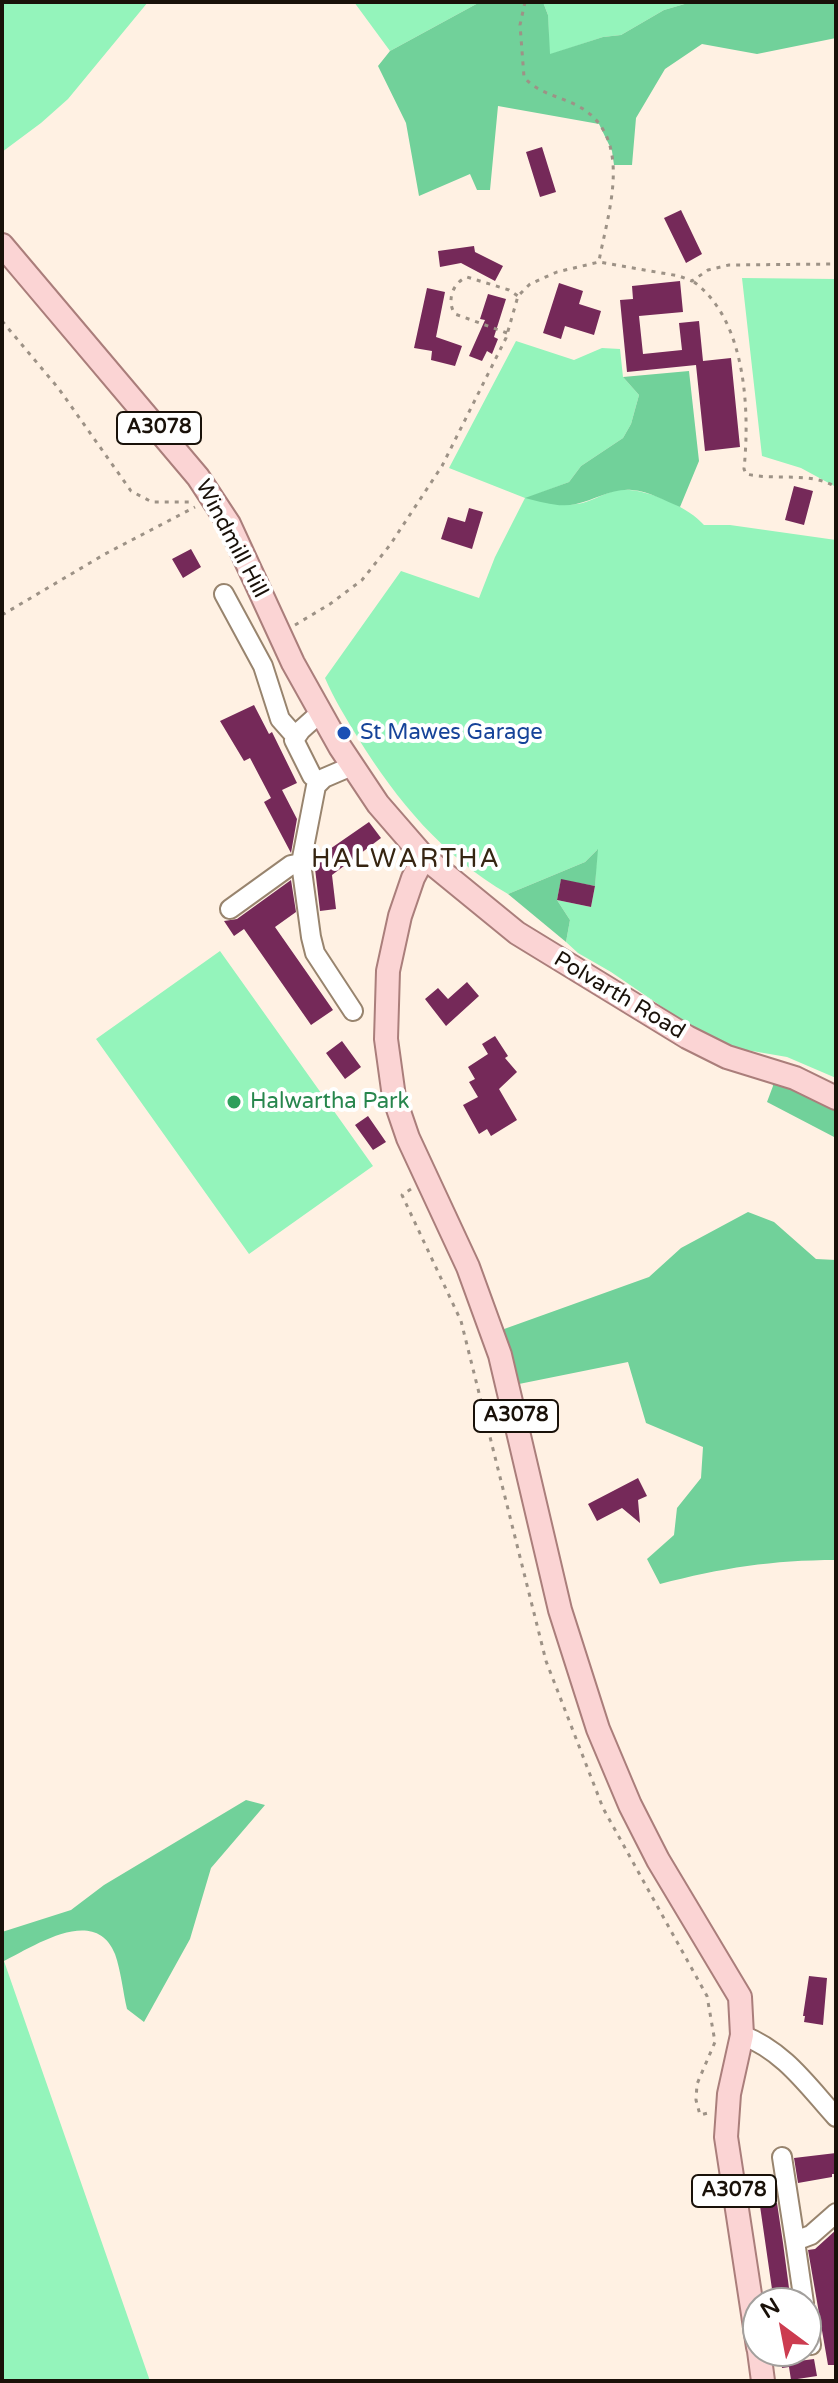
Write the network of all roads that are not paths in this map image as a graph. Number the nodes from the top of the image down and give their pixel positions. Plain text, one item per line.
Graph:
1 (2, 245) edge
2 (224, 594) dead end
3 (320, 713) junction
4 (295, 736) junction
5 (352, 766) junction
6 (319, 782) junction
7 (424, 857) junction
8 (301, 863) junction
9 (230, 909) dead end
10 (353, 1011) dead end
11 (836, 1098) edge
12 (742, 2035) junction
13 (836, 2117) edge
14 (782, 2157) dead end
15 (836, 2213) edge
16 (795, 2241) junction
17 (749, 2287) edge
18 (802, 2287) edge

1 - 3 main road, Windmill Hill / A3078
2 - 4 street
3 - 4 street
3 - 5 main road, Windmill Hill / A3078
4 - 6 street
5 - 6 street
5 - 7 main road, Windmill Hill / A3078
6 - 8 street
7 - 11 main road, Polvarth Road / A3078
7 - 12 main road, A3078
8 - 9 street
8 - 10 street
12 - 13 street
12 - 17 main road, A3078
14 - 16 street
15 - 16 street
16 - 18 street

